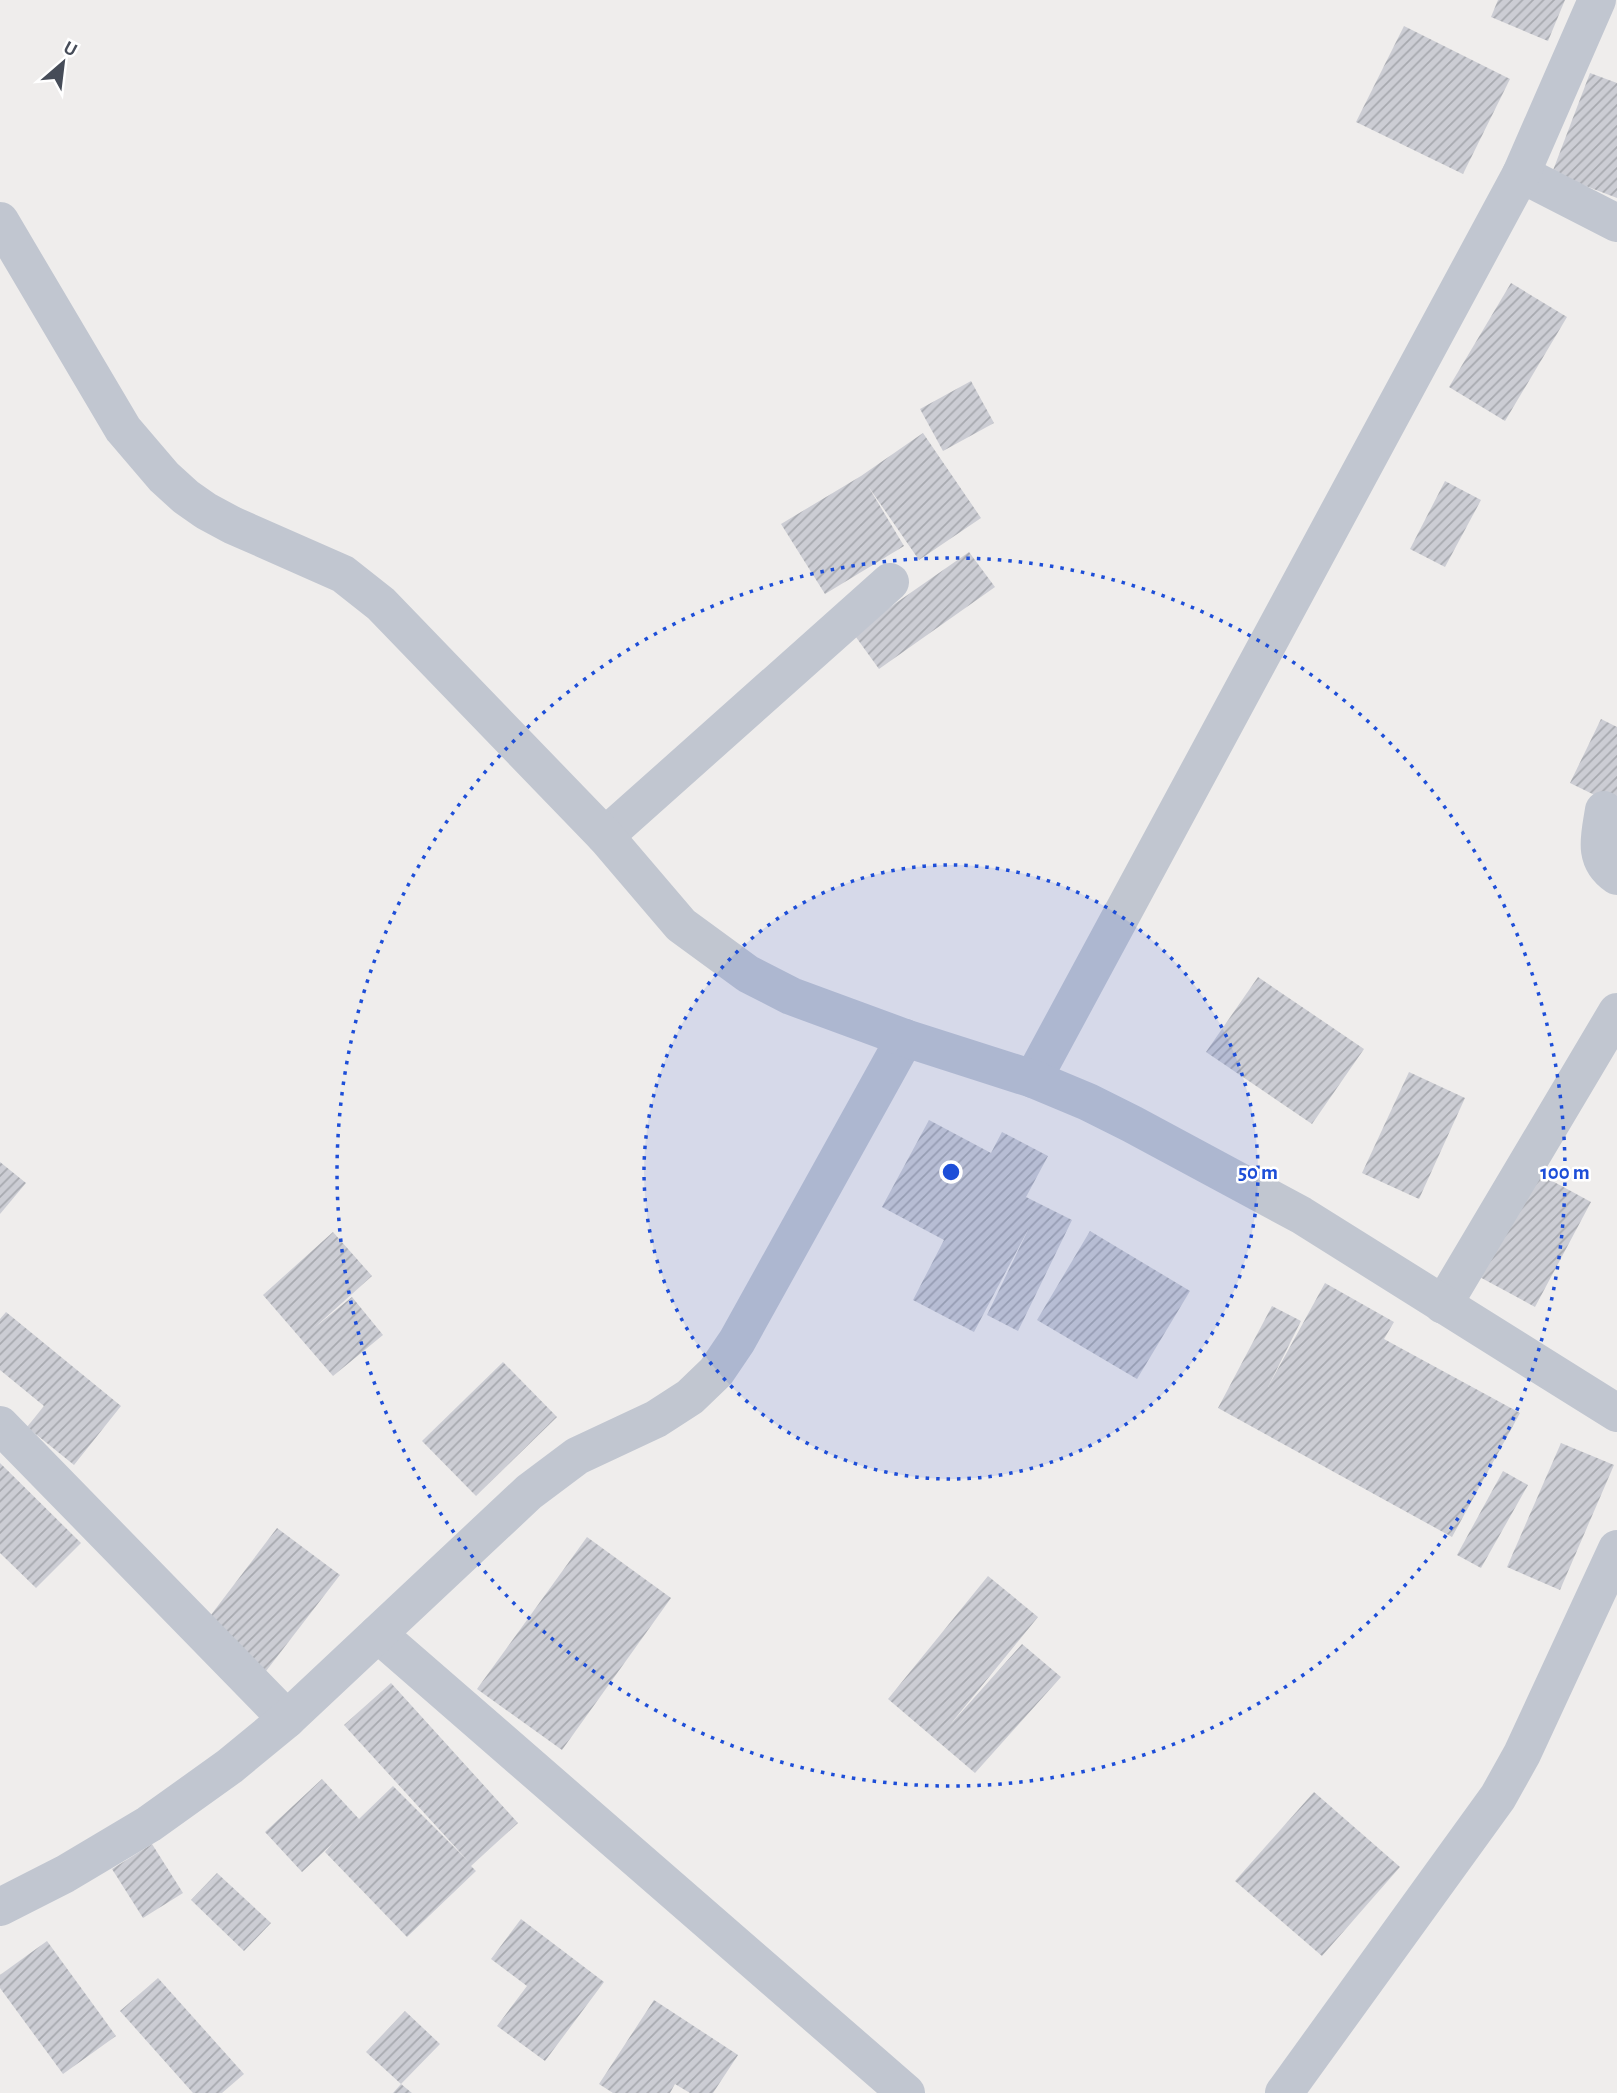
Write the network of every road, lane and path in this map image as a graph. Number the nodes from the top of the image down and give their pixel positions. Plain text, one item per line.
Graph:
1 (1597, 0) edge
2 (1521, 174) junction
3 (0, 221) edge
4 (1617, 223) edge
5 (890, 582) dead end
6 (1604, 810) dead end
7 (605, 836) junction
8 (1617, 876) edge
9 (1617, 1012) edge
10 (905, 1038) junction
11 (1033, 1079) junction
12 (1443, 1304) junction
13 (1617, 1413) edge
14 (0, 1425) edge
15 (1617, 1549) edge
16 (379, 1634) junction
17 (287, 1719) junction
18 (0, 1906) edge
19 (906, 2093) edge
20 (1284, 2093) edge

1 - 2 street
2 - 4 street
2 - 11 street
3 - 7 street
5 - 7 street
6 - 8 street
7 - 10 street
9 - 12 street
10 - 11 street
10 - 16 street
11 - 12 street
12 - 13 street
14 - 17 street
15 - 20 street
16 - 17 street
16 - 19 street
17 - 18 street

